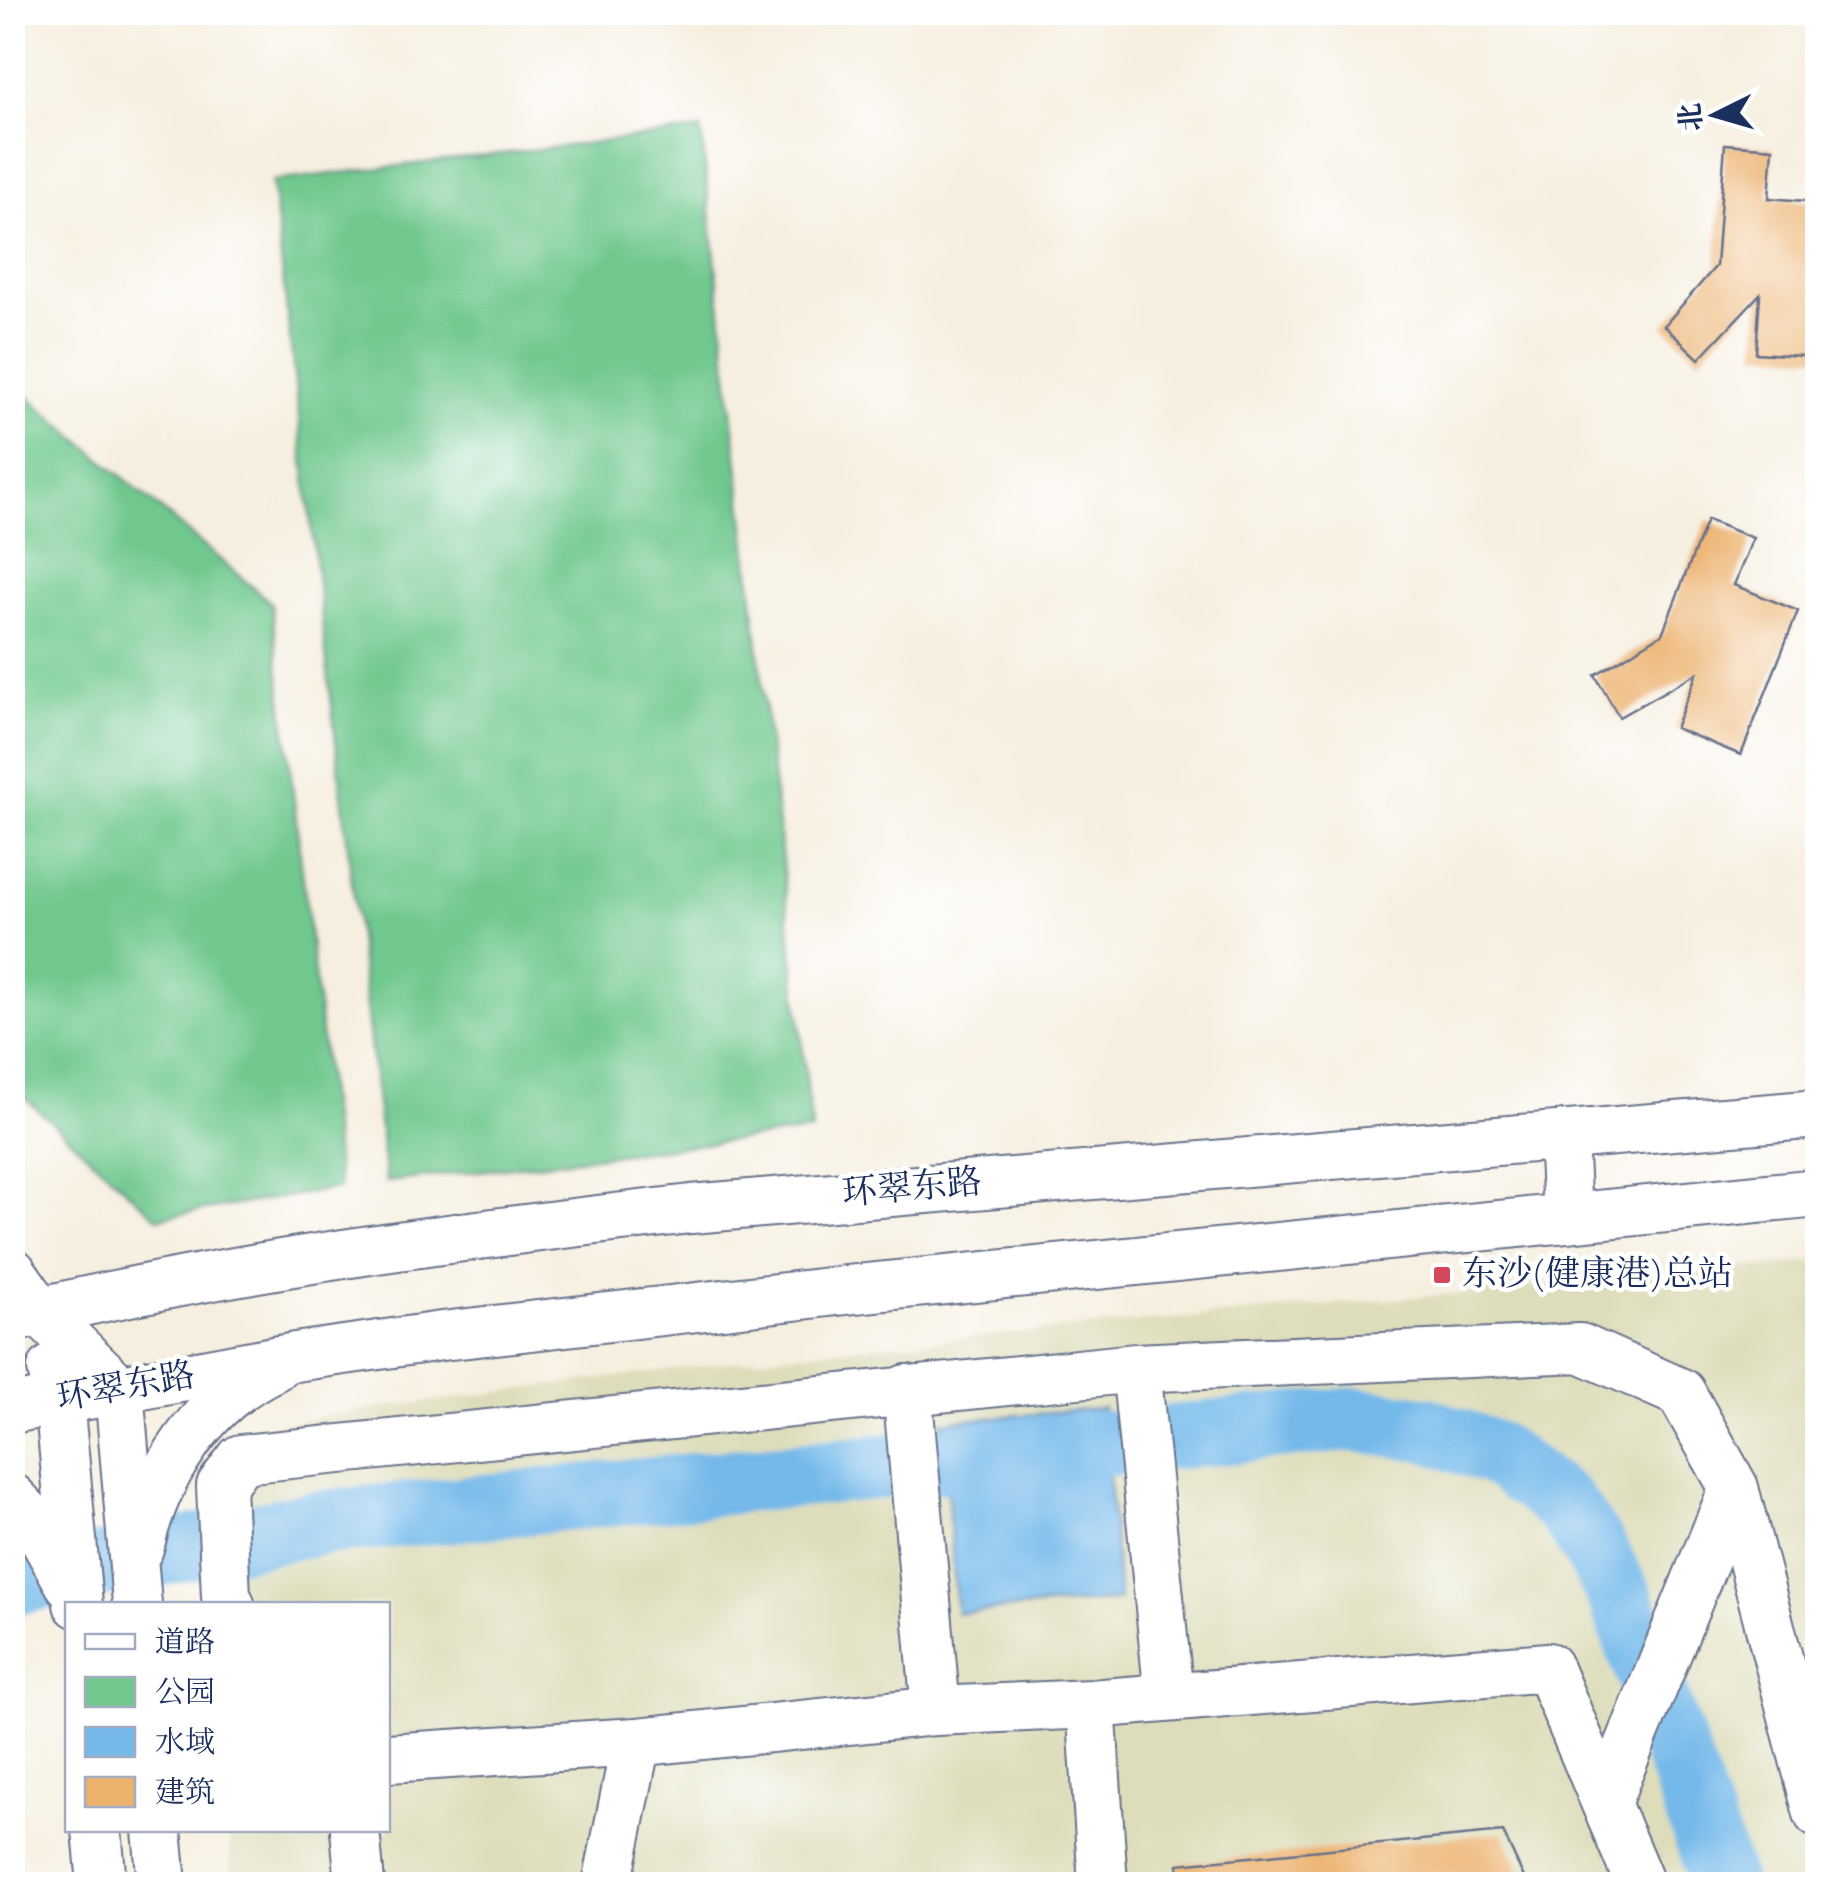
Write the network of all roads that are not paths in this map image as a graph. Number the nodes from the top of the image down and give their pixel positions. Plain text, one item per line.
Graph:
1 (1818, 1114) edge
2 (1562, 1135) junction
3 (1814, 1195) edge
4 (1567, 1216) junction
5 (12, 1272) edge
6 (26, 1315) edge
7 (295, 1358) junction
8 (1136, 1368) junction
9 (119, 1389) junction
10 (907, 1389) junction
11 (59, 1400) junction
12 (12, 1409) edge
13 (1734, 1488) junction
14 (12, 1498) edge
15 (136, 1588) edge
16 (228, 1601) edge
17 (77, 1602) edge
18 (78, 1602) edge
19 (1169, 1697) junction
20 (1091, 1704) junction
21 (936, 1711) junction
22 (636, 1742) junction
23 (390, 1758) edge
24 (1614, 1783) junction
25 (1818, 1813) edge
26 (97, 1832) edge
27 (157, 1832) edge
28 (355, 1832) edge
29 (102, 1884) edge
30 (162, 1884) edge
31 (360, 1884) edge
32 (607, 1884) edge
33 (1103, 1884) edge
34 (1640, 1884) edge

1 - 2 street, 环翠东路
2 - 4 street
2 - 6 street, 环翠东路
3 - 4 street
4 - 7 street, 环翠东路
5 - 6 street
6 - 9 street
6 - 11 street
7 - 9 street, 环翠东路
7 - 15 street
8 - 10 street
8 - 13 street
8 - 19 street
9 - 11 street, 环翠东路
9 - 15 street
10 - 16 street
10 - 21 street
11 - 12 street, 环翠东路
11 - 18 street
13 - 24 street
13 - 25 street
14 - 17 street
19 - 20 street
19 - 24 street
20 - 21 street
20 - 33 street
21 - 22 street
22 - 23 street
22 - 32 street
24 - 34 street
26 - 29 street
27 - 30 street
28 - 31 street

